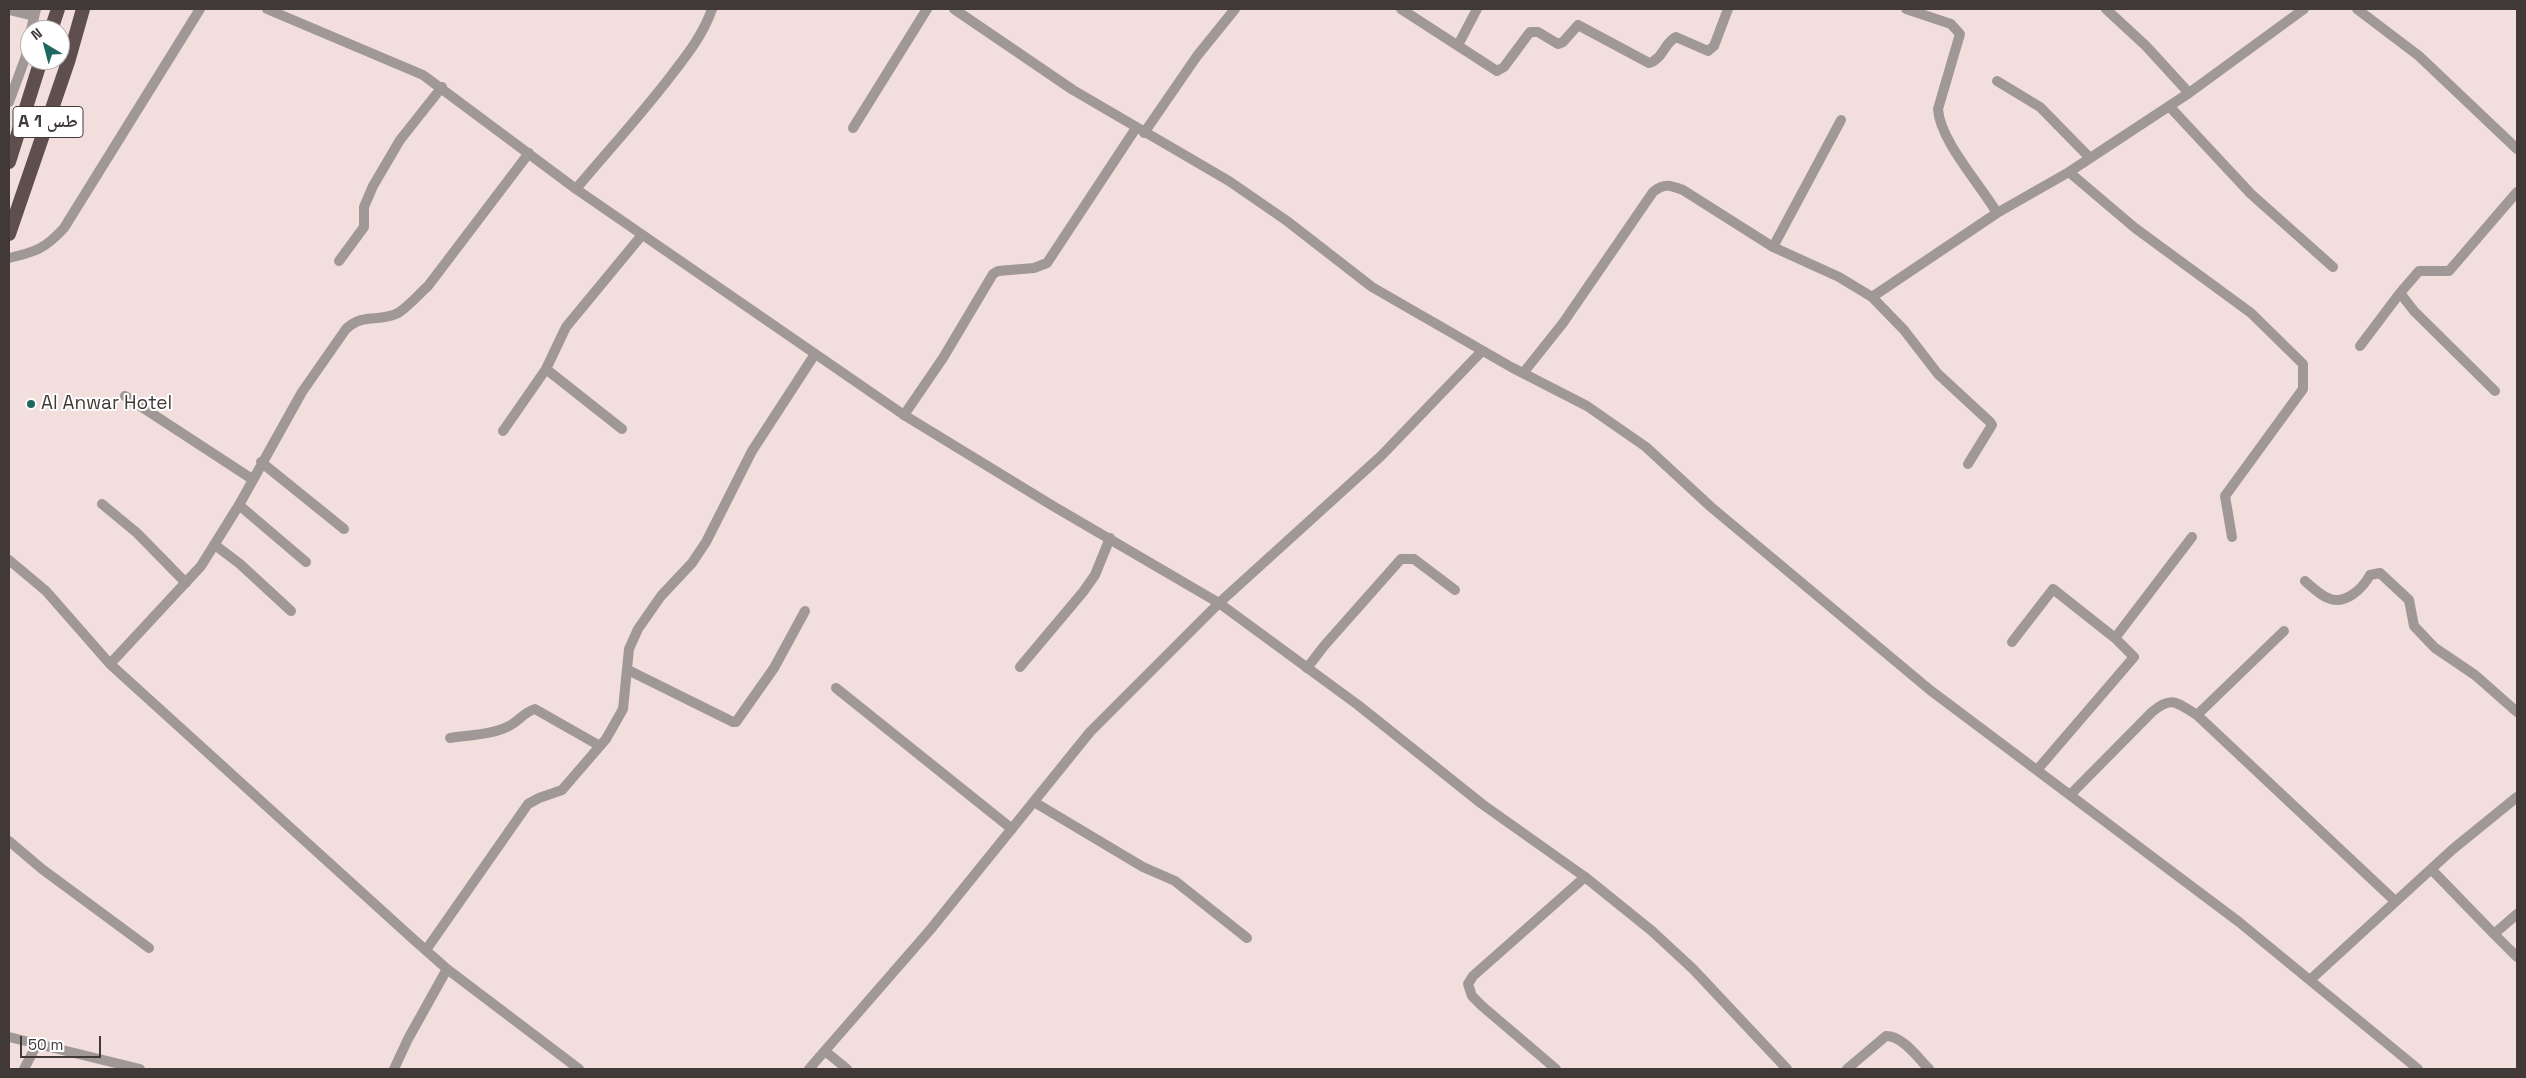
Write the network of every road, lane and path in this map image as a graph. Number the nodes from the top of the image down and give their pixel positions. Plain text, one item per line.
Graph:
1 (84, 9) edge
2 (200, 9) edge
3 (267, 9) edge
4 (712, 9) edge
5 (927, 9) edge
6 (954, 9) edge
7 (1235, 9) edge
8 (1400, 9) edge
9 (1478, 9) edge
10 (1728, 9) edge
11 (1906, 9) edge
12 (2106, 9) edge
13 (2304, 9) edge
14 (2357, 9) edge
15 (9, 10) edge
16 (35, 12) edge
17 (1458, 45) junction
18 (21, 70) edge
19 (38, 70) edge
20 (1996, 81) dead end
21 (442, 88) junction
22 (2189, 93) junction
23 (9, 102) edge
24 (2169, 106) junction
25 (1842, 120) dead end
26 (852, 128) dead end
27 (1140, 131) junction
28 (2517, 149) edge
29 (529, 153) junction
30 (2090, 158) junction
31 (9, 162) edge
32 (2069, 172) junction
33 (576, 189) junction
34 (2517, 192) edge
35 (1997, 213) junction
36 (9, 234) edge
37 (642, 235) junction
38 (1773, 247) junction
39 (9, 258) edge
40 (339, 261) dead end
41 (2333, 267) dead end
42 (2400, 293) junction
43 (1872, 297) junction
44 (2360, 346) dead end
45 (1482, 351) junction
46 (815, 354) junction
47 (546, 369) junction
48 (1524, 372) junction
49 (2495, 391) dead end
50 (125, 396) dead end
51 (904, 415) junction
52 (622, 429) dead end
53 (503, 431) dead end
54 (261, 462) junction
55 (1968, 464) dead end
56 (252, 479) junction
57 (102, 504) dead end
58 (239, 504) junction
59 (344, 529) dead end
60 (2192, 537) dead end
61 (2232, 537) dead end
62 (1110, 538) junction
63 (214, 545) junction
64 (9, 560) edge
65 (306, 562) dead end
66 (2305, 581) dead end
67 (186, 582) junction
68 (1455, 590) dead end
69 (1219, 603) junction
70 (805, 610) dead end
71 (291, 611) dead end
72 (2284, 631) dead end
73 (2115, 638) junction
74 (2012, 642) dead end
75 (110, 664) junction
76 (1020, 668) dead end
77 (1307, 668) junction
78 (628, 670) junction
79 (836, 688) dead end
80 (2517, 712) edge
81 (2197, 715) junction
82 (450, 738) dead end
83 (600, 746) junction
84 (2037, 770) junction
85 (2070, 796) junction
86 (2517, 797) edge
87 (1034, 802) junction
88 (1012, 830) junction
89 (9, 841) edge
90 (2432, 869) junction
91 (1585, 878) junction
92 (2395, 901) junction
93 (2517, 914) edge
94 (2494, 934) junction
95 (1247, 938) dead end
96 (149, 948) dead end
97 (426, 950) junction
98 (2517, 957) edge
99 (448, 969) junction
100 (2310, 980) junction
101 (9, 1037) edge
102 (37, 1044) junction
103 (825, 1051) junction
104 (24, 1069) edge
105 (140, 1069) edge
106 (394, 1069) edge
107 (579, 1069) edge
108 (809, 1069) edge
109 (847, 1069) edge
110 (1556, 1069) edge
111 (1787, 1069) edge
112 (1846, 1069) edge
113 (1929, 1069) edge
114 (2418, 1069) edge

1 - 36 highway, A 1 طس
2 - 39 street
3 - 21 street
4 - 33 street
5 - 26 street
6 - 27 street
7 - 27 street
8 - 17 street
9 - 17 street
10 - 17 street
11 - 35 street
12 - 22 street
13 - 22 street
14 - 28 street
15 - 16 street
18 - 23 street
19 - 31 highway, A 1 طس
20 - 30 street
21 - 29 street
21 - 40 street
22 - 24 street
24 - 30 street
24 - 41 street
25 - 38 street
27 - 45 street
27 - 51 street
29 - 33 street
29 - 54 street
30 - 32 street
32 - 35 street
32 - 61 street
33 - 37 street
34 - 42 street
35 - 43 street
37 - 46 street
37 - 47 street
38 - 43 street
38 - 48 street
42 - 44 street
42 - 49 street
43 - 55 street
45 - 48 street
45 - 69 street
46 - 51 street
46 - 78 street
47 - 52 street
47 - 53 street
48 - 84 street
50 - 56 street
51 - 62 street
54 - 56 street
54 - 59 street
56 - 58 street
57 - 67 street
58 - 63 street
58 - 65 street
60 - 73 street
62 - 69 street
62 - 76 street
63 - 67 street
63 - 71 street
64 - 75 street
66 - 80 street
67 - 75 street
68 - 77 street
69 - 77 street
69 - 87 street
70 - 78 street
72 - 81 street
73 - 74 street
73 - 84 street
75 - 97 street
77 - 91 street
78 - 83 street
79 - 88 street
81 - 85 street
81 - 92 street
82 - 83 street
83 - 97 street
84 - 85 street
85 - 100 street
86 - 90 street
87 - 88 street
87 - 95 street
88 - 103 street
89 - 96 street
90 - 92 street
90 - 94 street
91 - 110 street
91 - 111 street
92 - 100 street
93 - 94 street
94 - 98 street
97 - 99 street
99 - 106 street
99 - 107 street
100 - 114 street
101 - 102 street
102 - 104 street
102 - 105 street
103 - 108 street
103 - 109 street
112 - 113 street

